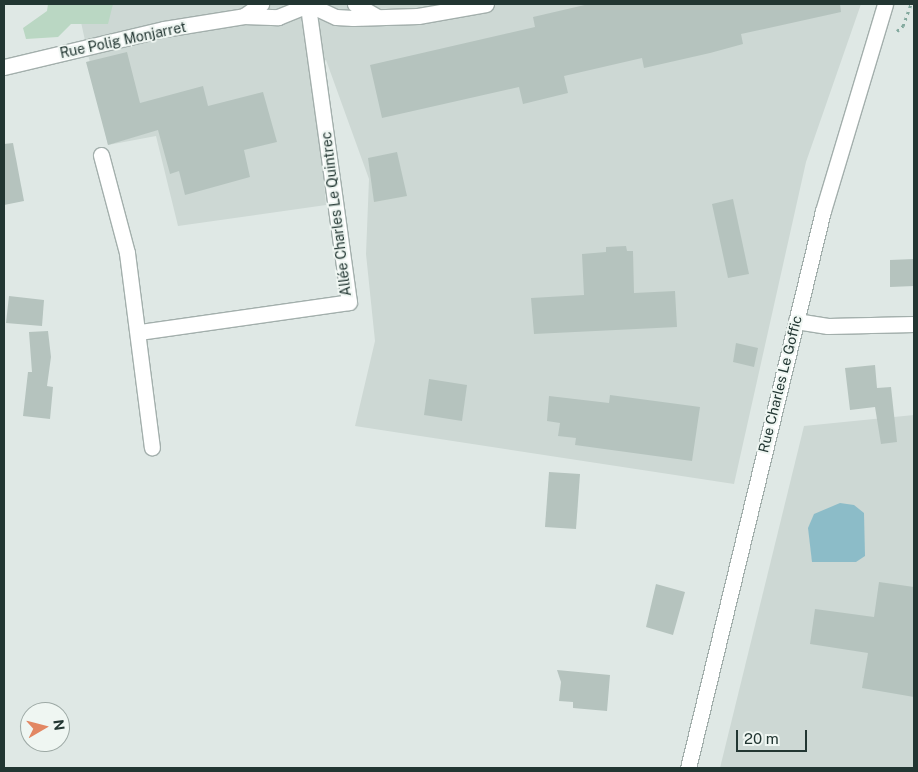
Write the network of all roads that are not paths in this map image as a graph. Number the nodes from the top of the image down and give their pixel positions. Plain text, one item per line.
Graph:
1 (261, 4) edge
2 (355, 4) edge
3 (486, 4) edge
4 (885, 4) edge
5 (305, 6) edge
6 (244, 16) junction
7 (376, 16) junction
8 (4, 67) edge
9 (100, 154) dead end
10 (796, 321) junction
11 (914, 324) edge
12 (139, 332) junction
13 (152, 447) dead end
14 (688, 768) edge

1 - 6 street, Rue Polig Monjarret
2 - 7 street
3 - 7 street
4 - 10 street, Rue Charles Le Goffic
5 - 6 street, Rue Polig Monjarret
5 - 7 street
5 - 12 street, Allée Charles Le Quintrec
6 - 8 street, Rue Polig Monjarret
9 - 12 street
10 - 11 street
10 - 14 street, Rue Charles Le Goffic
12 - 13 street

